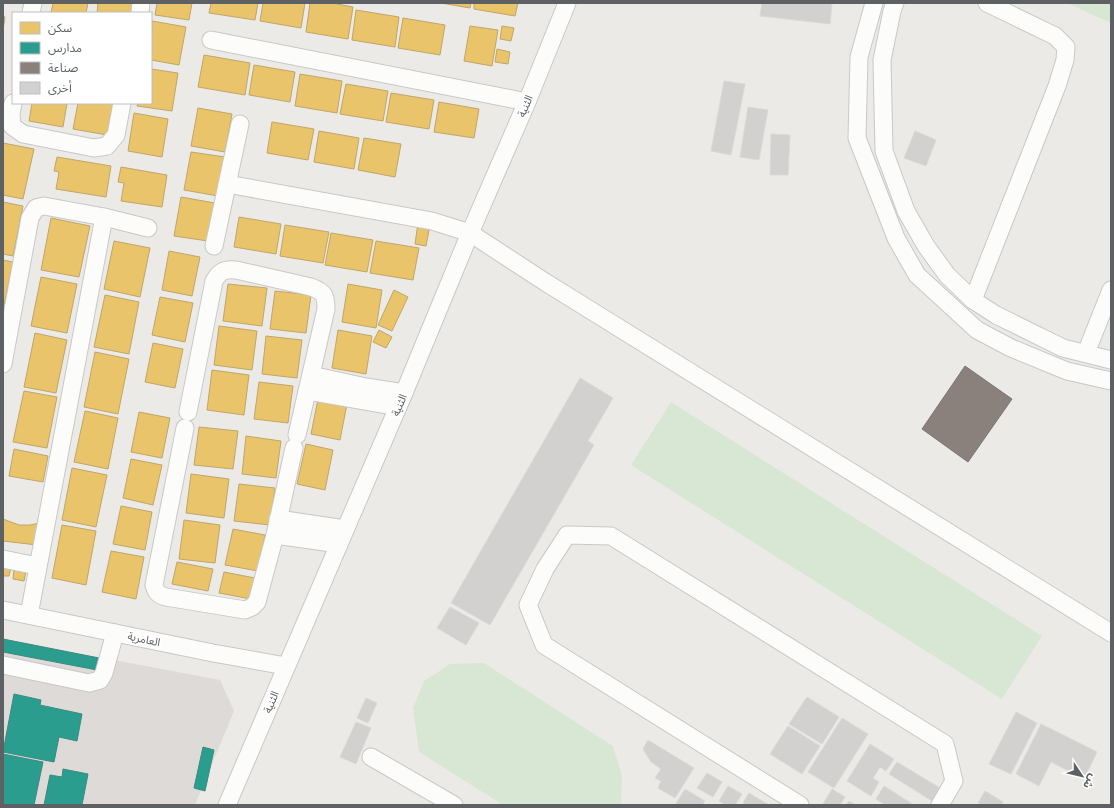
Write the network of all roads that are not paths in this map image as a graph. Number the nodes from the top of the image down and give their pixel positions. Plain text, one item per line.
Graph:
1 (567, 3) edge
2 (874, 3) edge
3 (895, 3) edge
4 (987, 3) edge
5 (211, 40) dead end
6 (527, 102) junction
7 (13, 104) edge
8 (122, 104) edge
9 (240, 124) dead end
10 (227, 184) junction
11 (104, 217) junction
12 (148, 228) dead end
13 (470, 233) junction
14 (214, 246) dead end
15 (1111, 290) edge
16 (973, 300) junction
17 (1086, 354) junction
18 (1111, 360) edge
19 (3, 364) edge
20 (1111, 381) edge
21 (309, 383) junction
22 (401, 400) junction
23 (276, 527) junction
24 (342, 537) junction
25 (3, 558) edge
26 (37, 566) junction
27 (3, 610) edge
28 (29, 615) junction
29 (115, 633) junction
30 (1111, 633) edge
31 (3, 665) edge
32 (286, 666) junction
33 (371, 757) dead end
34 (227, 805) edge
35 (454, 805) edge
36 (800, 805) edge
37 (940, 805) edge

1 - 6 street, الثنية
2 - 20 street
3 - 16 street
4 - 16 street
5 - 6 street
6 - 13 street, الثنية
7 - 8 street
9 - 10 street
10 - 13 street
10 - 14 street
11 - 12 street
11 - 19 street
11 - 26 street
13 - 22 street, الثنية
13 - 30 street
15 - 17 street
16 - 17 street
17 - 18 street
21 - 22 street
21 - 23 street
21 - 23 street
22 - 24 street, الثنية
23 - 24 street
24 - 32 street, الثنية
25 - 26 street
26 - 28 street
27 - 28 street, العامرية
28 - 29 street, العامرية
29 - 31 street
29 - 32 street, العامرية
32 - 34 street, الثنية
33 - 35 street
36 - 37 street

